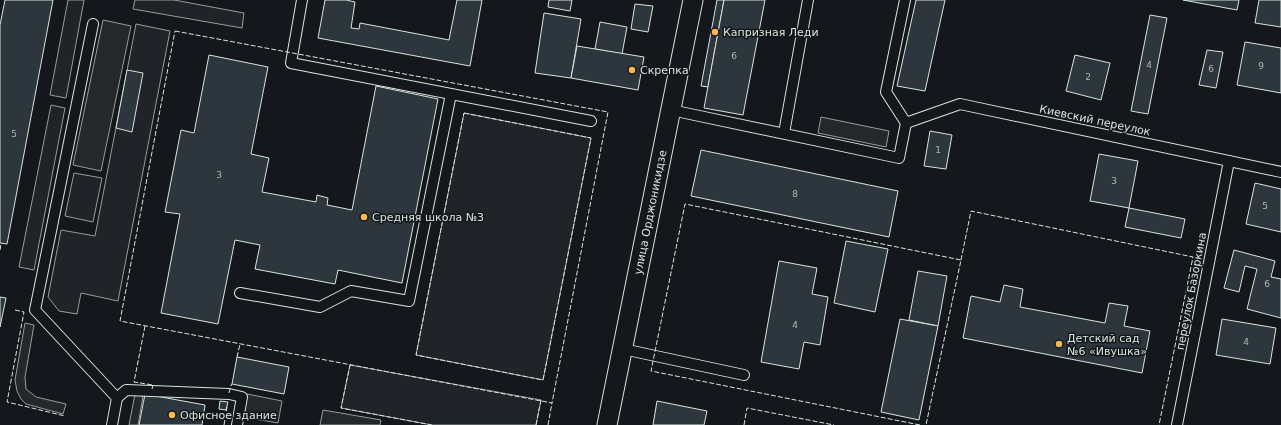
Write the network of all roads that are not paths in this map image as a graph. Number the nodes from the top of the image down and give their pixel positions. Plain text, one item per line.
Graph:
1 (302, 0) edge
2 (693, 0) edge
3 (808, 0) edge
4 (905, 0) edge
5 (93, 24) dead end
6 (451, 94) junction
7 (670, 110) junction
8 (591, 121) dead end
9 (906, 123) junction
10 (784, 134) junction
11 (1229, 161) junction
12 (1281, 172) edge
13 (240, 293) dead end
14 (623, 350) junction
15 (744, 375) dead end
16 (117, 398) junction
17 (112, 425) edge
18 (237, 425) edge
19 (607, 425) edge
20 (1177, 425) edge

1 - 6 lane
2 - 7 street, улица Орджоникидзе
3 - 10 lane
4 - 9 lane
5 - 16 lane
6 - 8 lane
6 - 13 lane
7 - 10 lane
7 - 14 street, улица Орджоникидзе
9 - 10 lane
9 - 11 lane, Киевский переулок
11 - 12 lane, Киевский переулок
11 - 20 lane, переулок Базоркина
14 - 15 lane
14 - 19 street, улица Орджоникидзе
16 - 17 lane
16 - 18 lane

